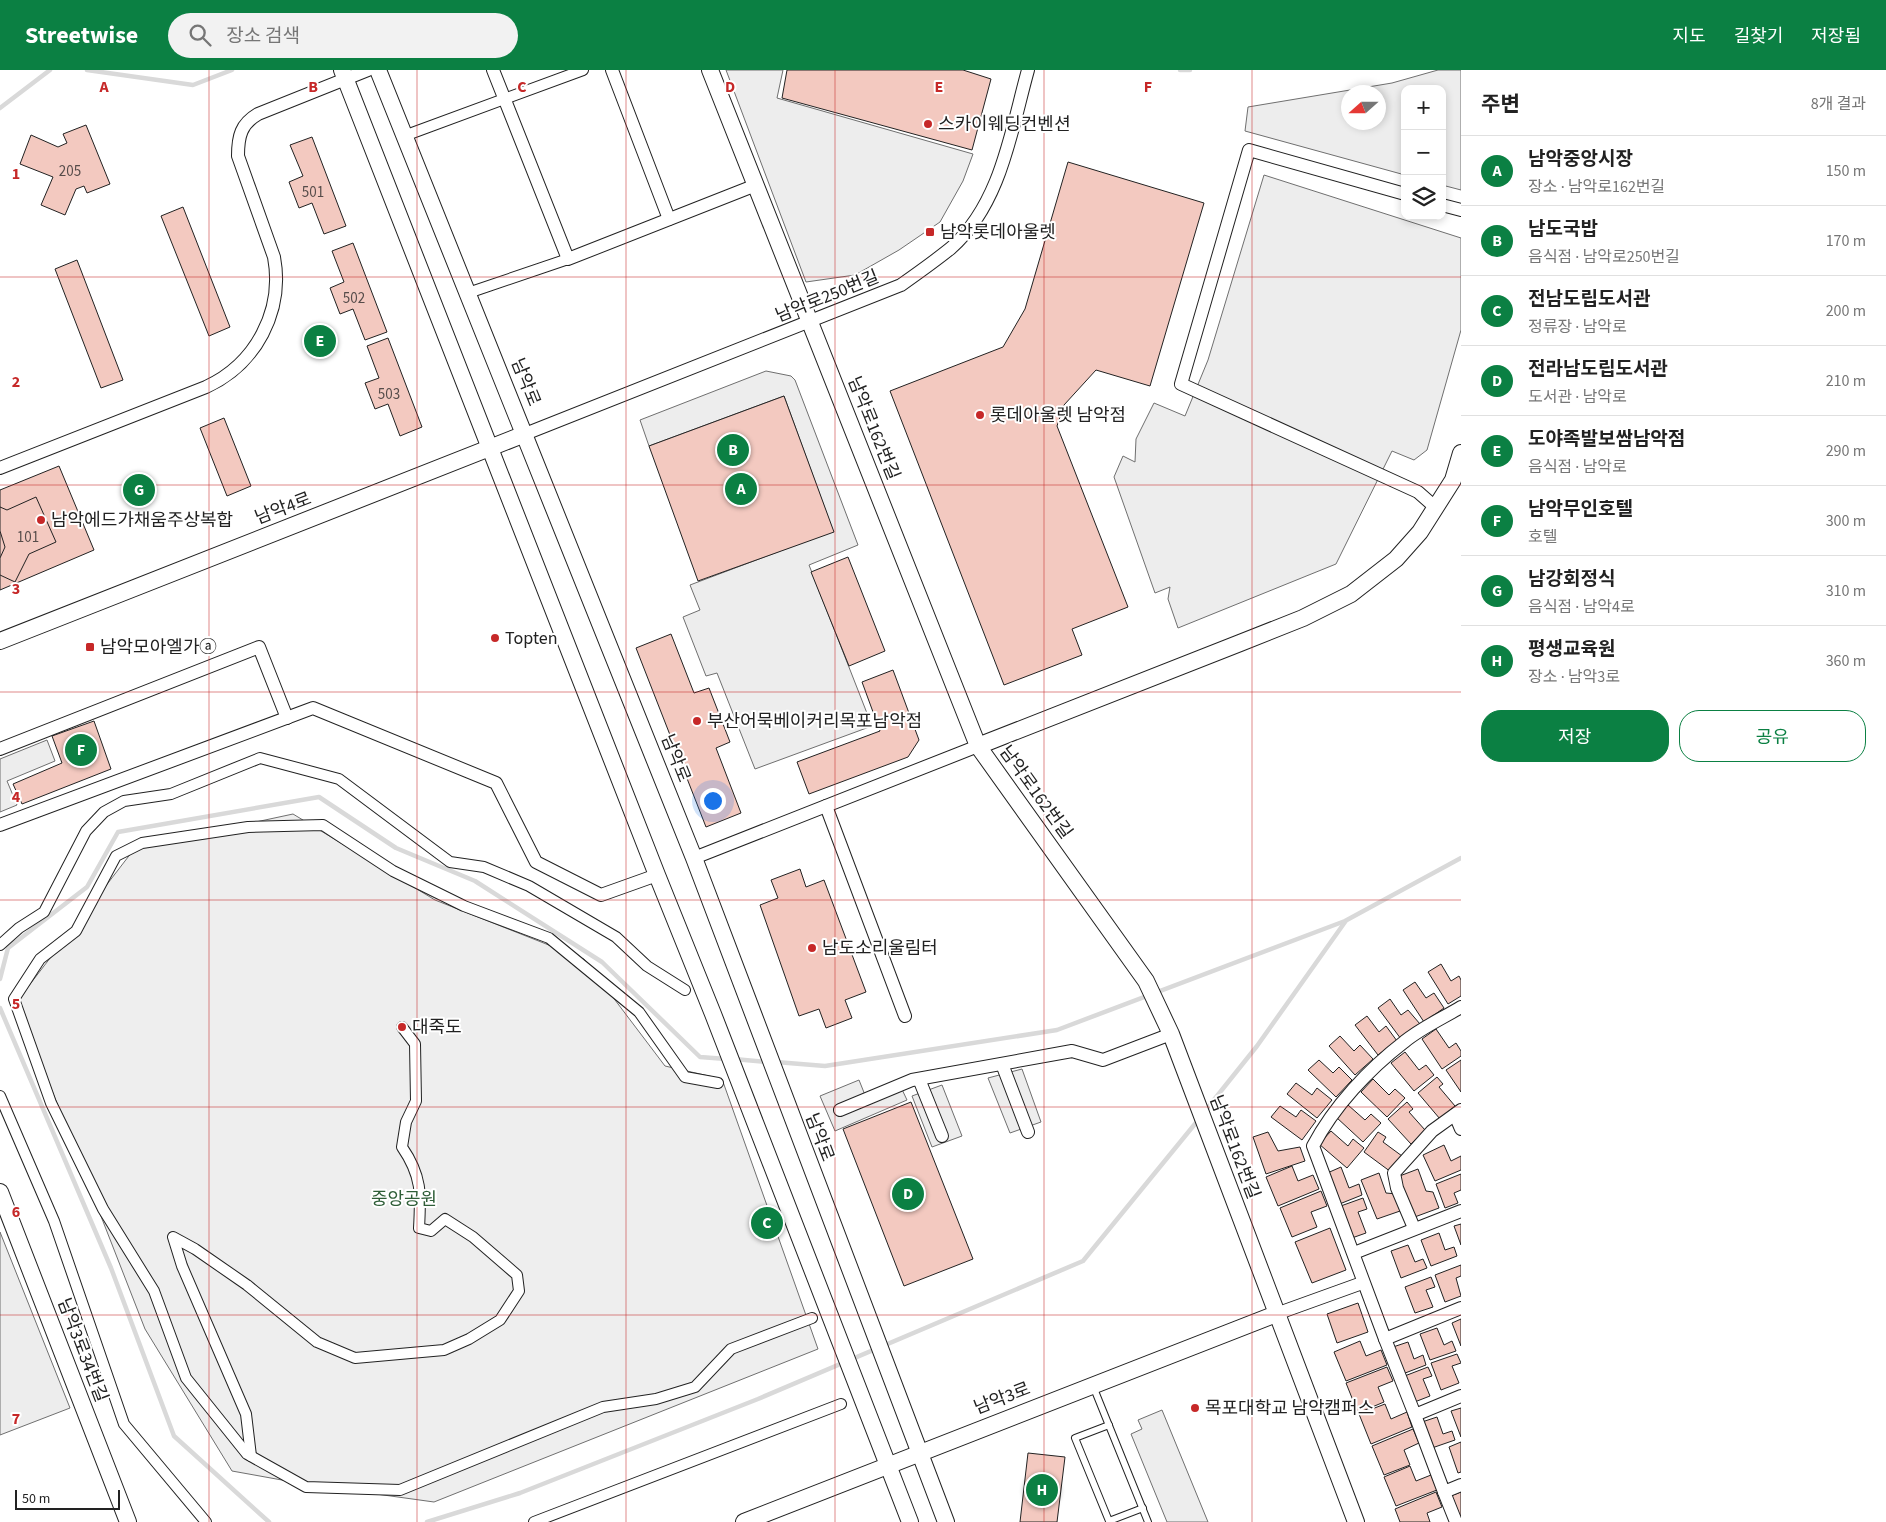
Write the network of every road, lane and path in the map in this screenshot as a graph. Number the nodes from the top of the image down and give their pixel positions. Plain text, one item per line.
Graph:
1 (368, 70) edge
2 (378, 70) edge
3 (493, 70) edge
4 (582, 70) edge
5 (612, 70) edge
6 (710, 70) edge
7 (1028, 71) edge
8 (344, 75) edge
9 (505, 100) junction
10 (404, 136) junction
11 (756, 185) junction
12 (1401, 193) edge
13 (1446, 206) edge
14 (1461, 210) edge
15 (669, 219) junction
16 (568, 259) junction
17 (468, 293) junction
18 (810, 323) junction
19 (525, 434) junction
20 (490, 448) junction
21 (1461, 453) edge
22 (0, 468) edge
23 (1435, 507) junction
24 (0, 641) edge
25 (287, 718) junction
26 (978, 746) junction
27 (0, 749) edge
28 (826, 806) junction
29 (0, 825) edge
30 (694, 858) junction
31 (657, 875) junction
32 (0, 945) edge
33 (685, 990) dead end
34 (1461, 1007) edge
35 (905, 1016) dead end
36 (402, 1026) dead end
37 (1168, 1029) junction
38 (1002, 1064) junction
39 (919, 1079) junction
40 (718, 1083) dead end
41 (0, 1096) edge
42 (840, 1110) dead end
43 (1458, 1113) edge
44 (1461, 1129) edge
45 (1028, 1132) dead end
46 (942, 1136) dead end
47 (0, 1192) edge
48 (1461, 1210) edge
49 (1414, 1228) junction
50 (1354, 1253) junction
51 (1362, 1283) junction
52 (1461, 1308) edge
53 (1276, 1314) junction
54 (812, 1318) dead end
55 (1385, 1339) junction
56 (1092, 1385) junction
57 (1461, 1396) edge
58 (841, 1404) dead end
59 (1415, 1415) junction
60 (1108, 1425) junction
61 (920, 1452) junction
62 (251, 1456) junction
63 (887, 1466) junction
64 (1461, 1485) edge
65 (1444, 1492) junction
66 (1143, 1508) junction
67 (128, 1522) edge
68 (206, 1522) edge
69 (534, 1522) edge
70 (744, 1522) edge
71 (910, 1522) edge
72 (946, 1522) edge
73 (1148, 1522) edge
74 (1356, 1522) edge
75 (1456, 1522) edge

1 - 8 street
2 - 10 street, 남악로
3 - 9 street
4 - 9 street
5 - 15 street
6 - 11 street, 남악로162번길
7 - 18 street, 남악로250번길
8 - 20 street
8 - 22 street
9 - 10 street
9 - 16 street
10 - 17 street, 남악로
11 - 15 street
11 - 18 street, 남악로162번길
12 - 23 street
13 - 14 street
15 - 16 street
16 - 17 street
17 - 19 street, 남악로
18 - 19 street, 남악로250번길
18 - 26 street, 남악로162번길
19 - 20 street, 남악4로
19 - 30 street, 남악로
20 - 24 street, 남악4로
20 - 31 street
21 - 23 street
23 - 26 street
25 - 27 street
25 - 29 street
25 - 31 street
26 - 28 street
26 - 37 street, 남악로162번길
28 - 30 street
28 - 35 street
30 - 61 street, 남악로
31 - 63 street
32 - 33 street
34 - 50 street
36 - 62 street
37 - 38 street
37 - 53 street, 남악로162번길
38 - 39 street
38 - 45 street
39 - 42 street
39 - 46 street
40 - 62 street
41 - 68 street
43 - 44 street
43 - 49 street
47 - 67 street, 남악3로34번길
48 - 49 street
49 - 50 street
50 - 51 street
51 - 53 street
51 - 55 street
52 - 55 street
53 - 56 street, 남악3로
53 - 74 street, 남악로162번길
54 - 62 street
55 - 59 street
56 - 60 lane
56 - 61 street, 남악3로
57 - 59 street
58 - 69 street
59 - 65 street
60 - 66 lane
60 - 66 lane
61 - 63 street, 남악3로
61 - 72 street, 남악로
63 - 70 street, 남악3로
63 - 71 street
64 - 65 street
65 - 75 street
66 - 73 lane

